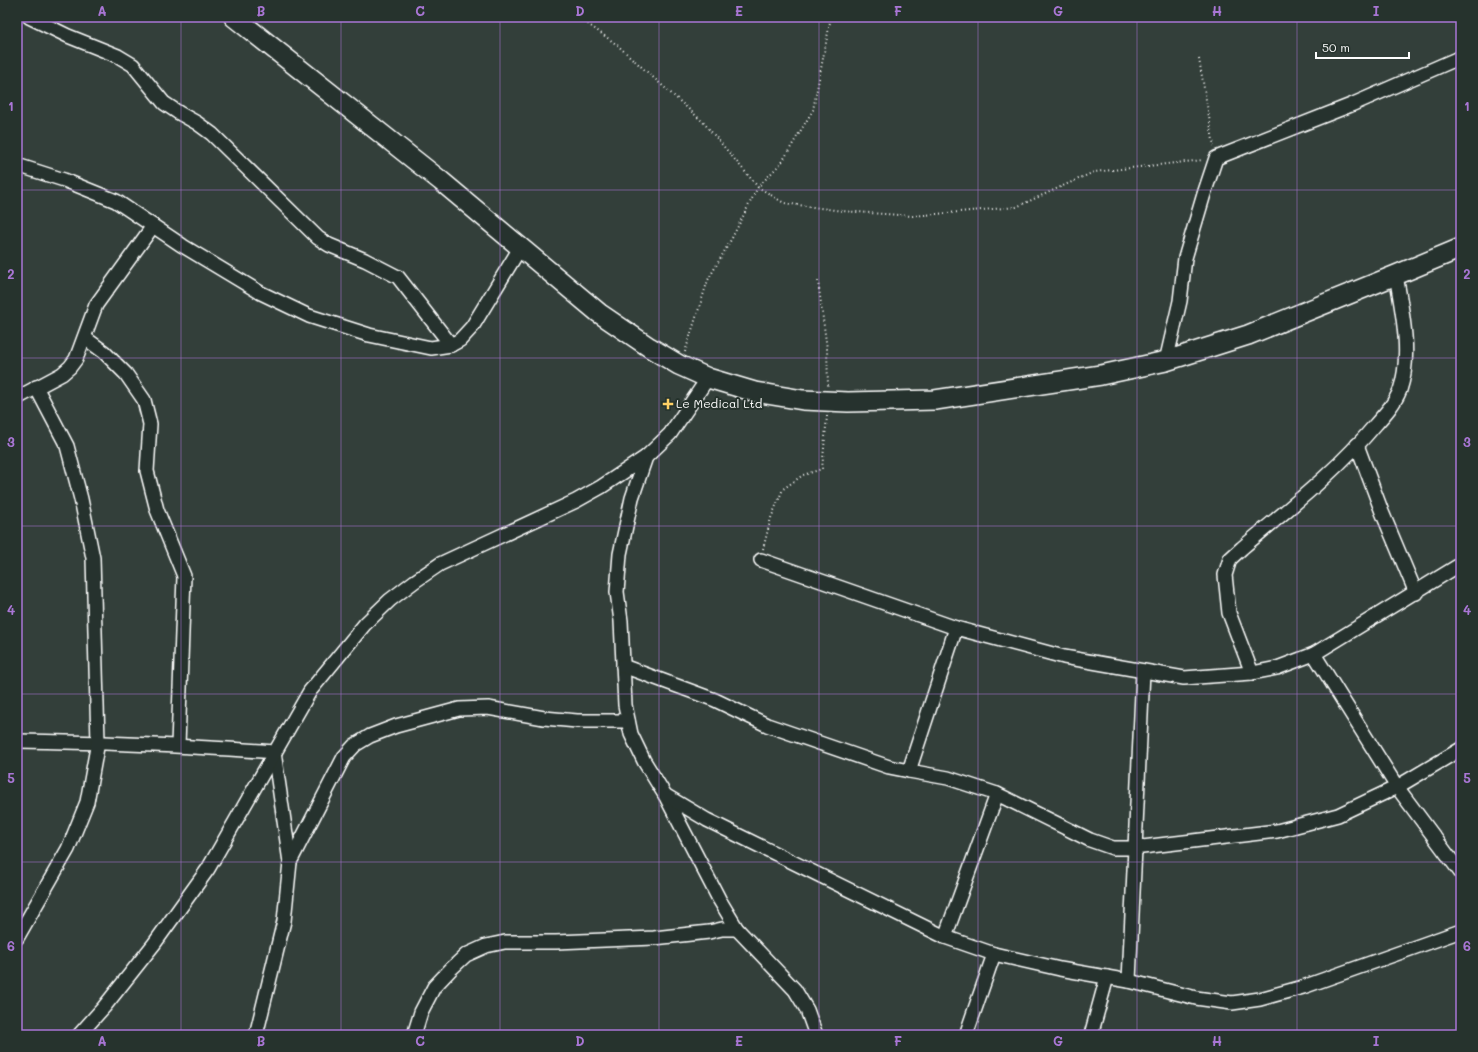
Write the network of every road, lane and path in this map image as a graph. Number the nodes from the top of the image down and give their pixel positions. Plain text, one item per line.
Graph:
1 (29, 17) edge
2 (234, 17) edge
3 (578, 17) edge
4 (831, 17) edge
5 (1461, 57) edge
6 (1199, 59) dead end
7 (1216, 158) junction
8 (17, 165) edge
9 (758, 187) junction
10 (153, 226) junction
11 (520, 248) junction
12 (1461, 248) edge
13 (1396, 276) junction
14 (818, 281) dead end
15 (84, 338) junction
16 (451, 345) junction
17 (1166, 361) junction
18 (679, 365) junction
19 (708, 378) junction
20 (36, 387) junction
21 (17, 398) edge
22 (829, 402) junction
23 (1357, 445) junction
24 (646, 457) junction
25 (761, 560) joint
26 (1461, 564) edge
27 (1416, 592) junction
28 (956, 628) junction
29 (1314, 654) junction
30 (624, 666) junction
31 (1143, 672) junction
32 (1252, 673) junction
33 (628, 721) junction
34 (17, 741) edge
35 (98, 742) junction
36 (178, 745) junction
37 (1461, 749) edge
38 (274, 752) junction
39 (909, 771) junction
40 (1397, 787) junction
41 (997, 794) junction
42 (665, 795) junction
43 (1134, 848) junction
44 (290, 862) junction
45 (1461, 873) edge
46 (737, 929) junction
47 (1460, 933) edge
48 (944, 937) junction
49 (17, 938) edge
50 (994, 954) junction
51 (1107, 977) junction
52 (1129, 981) junction
53 (79, 1035) edge
54 (256, 1035) edge
55 (414, 1035) edge
56 (816, 1035) edge
57 (966, 1035) edge
58 (1091, 1035) edge

1 - 16 street
2 - 11 main road
3 - 9 path
4 - 9 path
5 - 7 street
6 - 7 path
7 - 9 path
7 - 17 street
8 - 10 street
9 - 18 path
10 - 15 street
10 - 16 street
11 - 16 street
11 - 18 main road
12 - 13 main road
13 - 17 main road
13 - 23 street
14 - 22 path
15 - 20 street
15 - 36 street
17 - 22 main road
18 - 19 main road
19 - 22 main road
19 - 24 street
20 - 21 street
20 - 35 street
22 - 25 path
23 - 27 street
23 - 32 street
24 - 30 street
24 - 38 street
25 - 28 street
26 - 27 street
27 - 29 street
28 - 31 street
28 - 39 street
29 - 32 street
29 - 40 street
30 - 33 street
30 - 39 street
31 - 32 street
31 - 43 street
33 - 42 street
33 - 44 street
34 - 35 street
35 - 36 street
35 - 49 street
36 - 38 street
37 - 40 street
38 - 44 street
38 - 53 street
39 - 41 street
40 - 43 street
40 - 45 street
41 - 43 street
41 - 48 street
42 - 46 street
42 - 48 street
43 - 52 street
44 - 54 street
46 - 55 street
46 - 56 street
47 - 52 street
48 - 50 street
50 - 51 street
50 - 57 street
51 - 52 street
51 - 58 street

